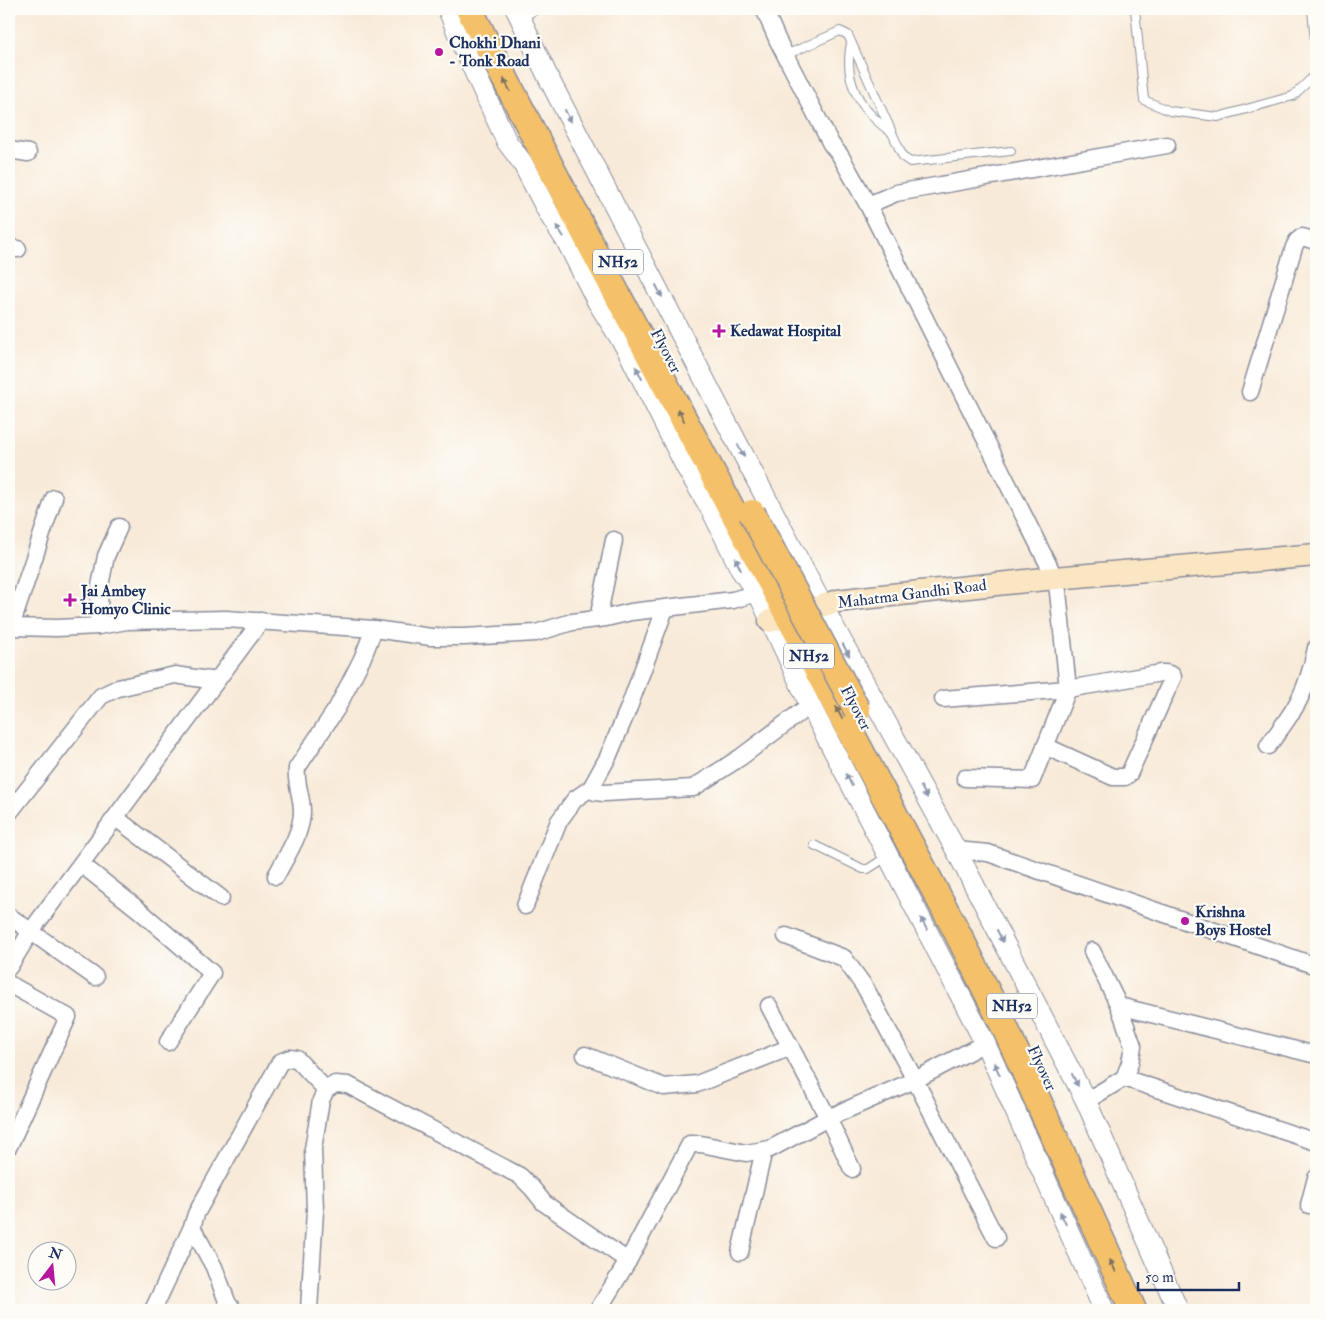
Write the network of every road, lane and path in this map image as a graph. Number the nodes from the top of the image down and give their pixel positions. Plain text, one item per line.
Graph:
1 (448, 9) edge
2 (469, 9) edge
3 (488, 9) edge
4 (764, 9) edge
5 (1135, 9) edge
6 (1312, 9) edge
7 (525, 12) edge
8 (851, 44) junction
9 (1316, 51) edge
10 (786, 55) junction
11 (1316, 74) edge
12 (893, 133) junction
13 (1167, 145) dead end
14 (9, 150) edge
15 (1011, 151) dead end
16 (28, 153) dead end
17 (868, 205) junction
18 (1316, 241) edge
19 (1250, 392) dead end
20 (54, 498) dead end
21 (119, 527) dead end
22 (614, 540) dead end
23 (1316, 555) edge
24 (1316, 568) edge
25 (1057, 585) junction
26 (757, 593) junction
27 (823, 607) junction
28 (665, 609) junction
29 (779, 618) junction
30 (598, 619) junction
31 (261, 620) junction
32 (98, 626) junction
33 (10, 627) edge
34 (374, 629) junction
35 (1316, 648) edge
36 (216, 681) junction
37 (1068, 689) junction
38 (943, 699) dead end
39 (810, 705) junction
40 (1045, 746) junction
41 (1268, 746) dead end
42 (965, 778) dead end
43 (591, 788) junction
44 (9, 813) edge
45 (116, 818) junction
46 (814, 845) dead end
47 (956, 850) junction
48 (888, 856) junction
49 (81, 864) junction
50 (276, 876) dead end
51 (221, 898) dead end
52 (526, 906) dead end
53 (9, 916) edge
54 (32, 931) junction
55 (786, 936) dead end
56 (1092, 951) dead end
57 (1316, 966) edge
58 (9, 967) edge
59 (95, 977) dead end
60 (9, 984) edge
61 (769, 1006) dead end
62 (1119, 1006) junction
63 (168, 1042) dead end
64 (985, 1043) junction
65 (791, 1047) junction
66 (1316, 1055) edge
67 (585, 1056) dead end
68 (1124, 1078) junction
69 (915, 1080) junction
70 (326, 1090) junction
71 (1086, 1101) junction
72 (828, 1118) junction
73 (1316, 1142) edge
74 (9, 1146) edge
75 (764, 1150) junction
76 (852, 1169) dead end
77 (1316, 1178) edge
78 (1309, 1205) dead end
79 (192, 1227) junction
80 (996, 1238) dead end
81 (740, 1252) dead end
82 (628, 1261) junction
83 (153, 1310) edge
84 (234, 1310) edge
85 (309, 1310) edge
86 (598, 1310) edge
87 (1104, 1310) edge
88 (1133, 1310) edge
89 (1152, 1310) edge
90 (1178, 1310) edge

26 -> 1 street
29 -> 2 highway, NH52
3 - 89 highway, Flyover / NH52, bridge
4 - 10 street
5 - 11 lane
6 - 9 lane
7 -> 27 street
8 - 10 lane
8 - 12 lane
8 - 12 lane
10 - 17 street
12 - 15 lane
13 - 17 street
14 - 16 street
17 - 25 street
18 - 19 street
20 - 33 street
21 - 32 street
22 - 30 street
23 - 25 main road, Mahatma Gandhi Road
24 - 25 main road, Mahatma Gandhi Road
25 - 27 main road, Mahatma Gandhi Road
25 - 37 street
26 - 28 street
26 - 29 street
27 - 29 main road, Mahatma Gandhi Road
27 -> 47 street
28 - 30 street
28 - 43 street
29 - 39 street
88 -> 29 highway, NH52
30 - 34 street
31 - 32 street
31 - 34 street
31 - 36 street
32 - 33 street
34 - 50 street
35 - 41 street
36 - 44 street
36 - 45 street
37 - 38 street
37 - 40 street
37 - 40 street
39 - 43 street
48 -> 39 street
40 - 42 street
43 - 52 street
45 - 49 street
45 - 51 street
46 - 48 lane
47 - 57 street
47 -> 71 street
64 -> 48 street
49 - 54 street
49 - 63 street
53 - 54 street
54 - 58 street
54 - 59 street
55 - 69 street
56 - 62 street
60 - 74 street
61 - 65 street
62 - 66 street
62 - 68 street
64 - 69 street
87 -> 64 street
65 - 67 street
65 - 72 street
68 - 71 street
68 - 73 street
69 - 72 street
69 - 80 street
70 - 79 street
70 - 82 street
70 - 85 street
71 - 90 street
72 - 75 street
72 - 76 street
75 - 81 street
75 - 82 street
77 - 78 street
79 - 83 street
79 - 84 street
82 - 86 street

